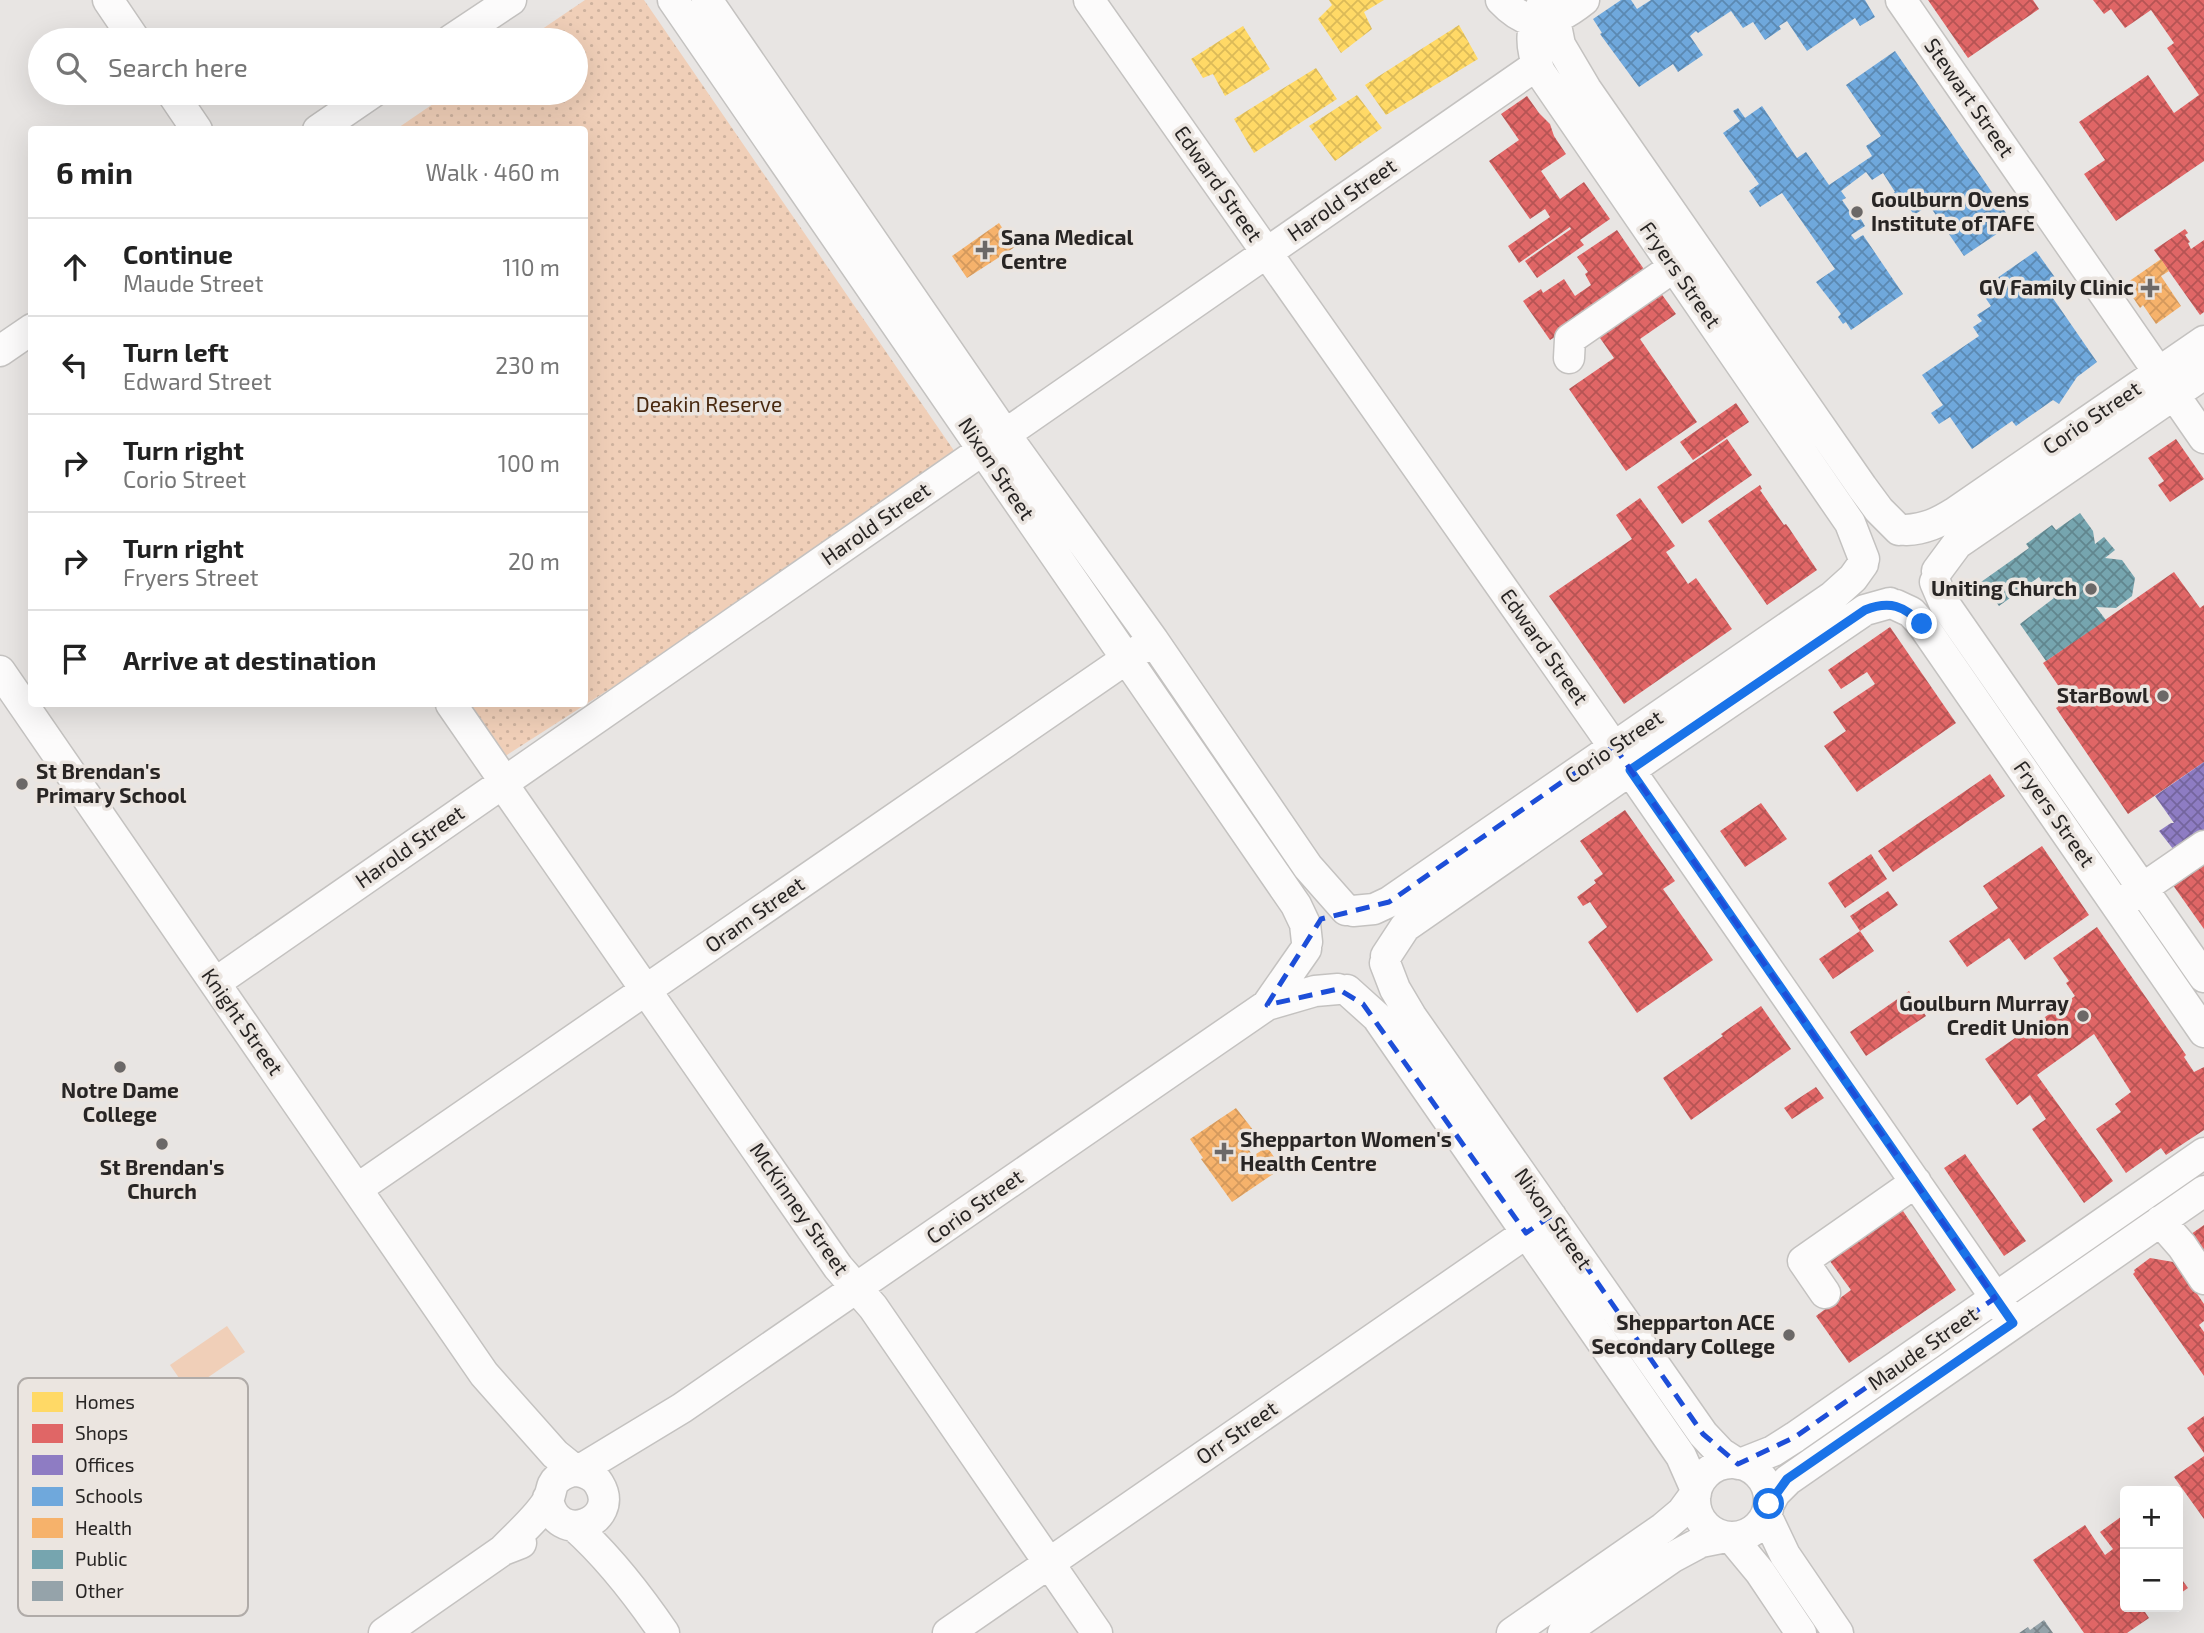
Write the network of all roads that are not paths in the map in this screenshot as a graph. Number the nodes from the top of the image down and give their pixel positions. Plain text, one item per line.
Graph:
1 (108, 0) edge
2 (511, 0) edge
3 (673, 0) edge
4 (707, 0) edge
5 (1090, 0) edge
6 (1501, 0) edge
7 (1584, 0) edge
8 (1901, 0) edge
9 (1546, 10) edge
10 (127, 28) edge
11 (469, 28) edge
12 (1537, 65) junction
13 (1574, 97) junction
14 (180, 105) edge
15 (355, 105) edge
16 (194, 126) edge
17 (324, 126) edge
18 (1266, 253) junction
19 (1674, 267) junction
20 (1720, 309) junction
21 (28, 331) edge
22 (2204, 341) edge
23 (0, 351) edge
24 (1569, 358) dead end
25 (2204, 374) edge
26 (2166, 384) junction
27 (2204, 438) edge
28 (994, 442) junction
29 (1903, 530) junction
30 (1863, 562) junction
31 (1936, 577) junction
32 (1893, 604) junction
33 (1153, 640) junction
34 (1126, 660) junction
35 (0, 671) edge
36 (453, 707) edge
37 (1622, 758) junction
38 (502, 783) junction
39 (2204, 846) edge
40 (2143, 888) junction
41 (2118, 905) junction
42 (1350, 910) junction
43 (1307, 946) junction
44 (1385, 959) junction
45 (2204, 977) edge
46 (215, 983) junction
47 (646, 990) junction
48 (1343, 990) junction
49 (1267, 1005) junction
50 (2204, 1032) edge
51 (2204, 1153) edge
52 (1916, 1182) junction
53 (357, 1189) junction
54 (2204, 1191) edge
55 (1551, 1216) junction
56 (2160, 1221) junction
57 (1527, 1233) junction
58 (2204, 1279) edge
59 (857, 1288) junction
60 (1825, 1293) dead end
61 (1995, 1298) junction
62 (2013, 1323) junction
63 (484, 1374) junction
64 (682, 1408) junction
65 (1739, 1464) junction
66 (577, 1471) junction
67 (1696, 1492) junction
68 (549, 1494) junction
69 (602, 1502) junction
70 (1767, 1510) junction
71 (570, 1525) junction
72 (1729, 1537) junction
73 (503, 1550) junction
74 (1049, 1563) junction
75 (1555, 1603) junction
76 (646, 1606) junction
77 (1567, 1630) edge
78 (384, 1633) edge
79 (664, 1633) edge
80 (948, 1633) edge
81 (1097, 1633) edge
82 (1511, 1633) edge
83 (1801, 1633) edge
84 (1838, 1633) edge

1 - 10 street
2 - 11 street
3 - 28 street, Nixon Street
4 - 28 street, Nixon Street
5 - 18 street, Edward Street
6 - 9 street
7 - 9 street
8 - 26 street, Stewart Street
9 - 12 street, Fryers Street
9 - 13 street, Fryers Street
12 - 13 street, Fryers Street
12 - 18 street, Harold Street
13 - 19 street, Fryers Street
13 - 20 street, Fryers Street
14 - 16 street
15 - 17 street
18 - 28 street, Harold Street
18 - 37 street, Edward Street
19 - 20 street, Fryers Street
19 - 24 street
20 - 29 street, Fryers Street
20 - 30 street, Fryers Street
21 - 23 street
22 - 26 street, Corio Street
25 - 26 street, Corio Street
26 - 27 street, Stewart Street
26 - 29 street, Corio Street
26 - 31 street, Corio Street
28 - 33 street, Nixon Street
28 - 34 street, Nixon Street
28 - 38 street, Harold Street
29 - 30 street
29 - 31 street
30 - 32 street
30 - 37 street, Corio Street
31 - 32 street
31 - 40 street, Fryers Street
32 - 37 street, Corio Street
32 - 41 street, Fryers Street
33 - 34 street, Oram Street
33 - 42 street, Nixon Street
34 - 43 street, Nixon Street
34 - 47 street, Oram Street
35 - 46 street, Knight Street
36 - 38 street, McKinney Street
37 - 42 street, Corio Street
37 - 44 street, Corio Street
37 - 52 street, Edward Street
38 - 46 street, Harold Street
38 - 47 street, McKinney Street
39 - 40 street
40 - 41 street
40 - 45 street, Fryers Street
41 - 50 street, Fryers Street
42 - 43 street
42 - 44 street
43 - 48 street
43 - 49 street, Corio Street
44 - 48 street
44 - 55 street, Nixon Street
46 - 53 street, Knight Street
47 - 53 street, Oram Street
47 - 59 street, McKinney Street
48 - 49 street, Corio Street
48 - 57 street, Nixon Street
49 - 59 street, Corio Street
51 - 61 street, Maude Street
52 - 60 street
52 - 61 street, Edward Street
53 - 63 street, Knight Street
54 - 56 street, Maude Street
55 - 57 street, Orr Street
55 - 65 street, Nixon Street
56 - 58 street
56 - 62 street, Maude Street
57 - 67 street, Nixon Street
57 - 74 street, Orr Street
59 - 64 street, Corio Street
59 - 74 street, McKinney Street
61 - 62 street, Edward Street
61 - 65 street, Maude Street
62 - 70 street, Maude Street
63 - 66 street, Knight Street
63 - 68 street, Knight Street
64 - 66 street, Corio Street
64 - 69 street, Corio Street
65 - 67 street
65 - 70 street
66 - 68 street
66 - 69 street
67 - 72 street
67 - 75 street
68 - 71 street
68 - 73 street
69 - 71 street
69 - 76 street
70 - 72 street
70 - 84 street
71 - 73 street
71 - 76 street
72 - 77 street
72 - 83 street
73 - 78 street
74 - 80 street, Orr Street
74 - 81 street, McKinney Street
75 - 77 street
75 - 82 street
76 - 79 street

